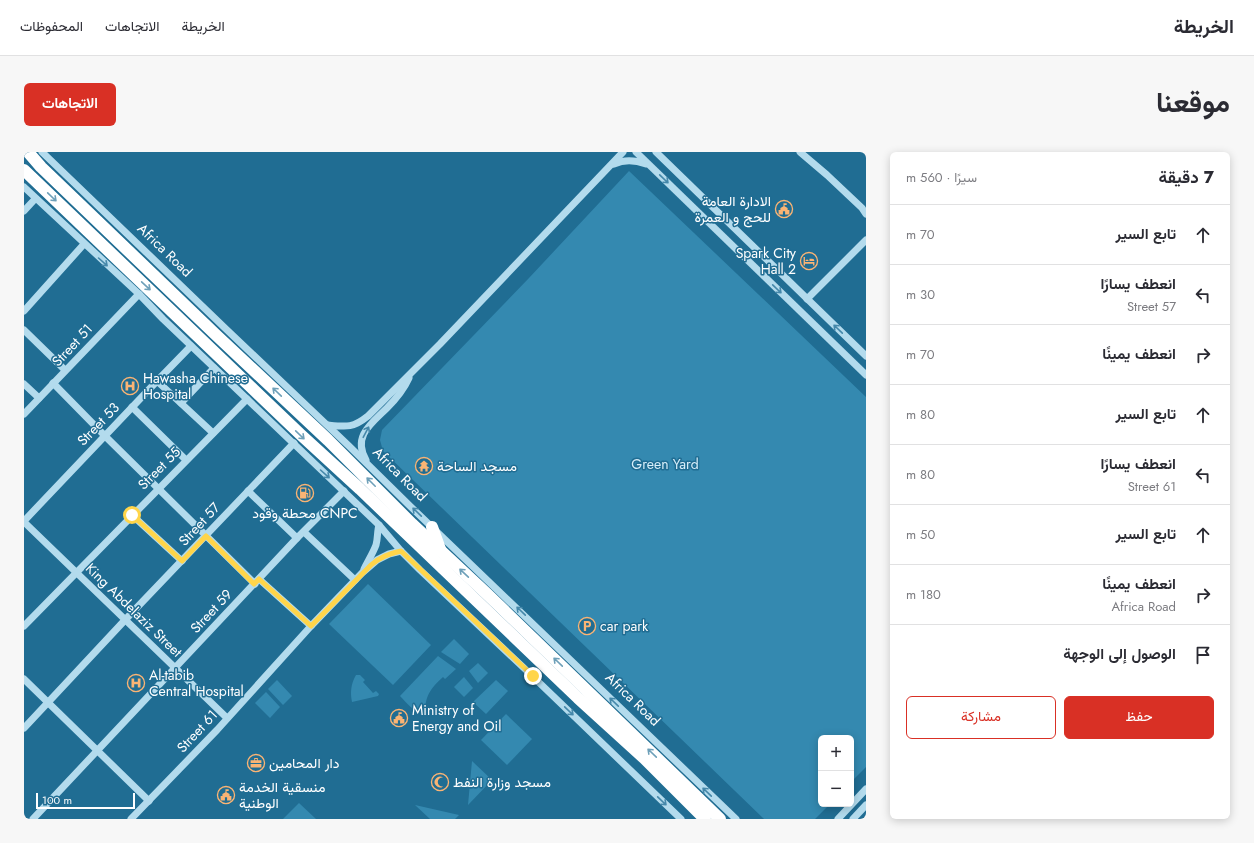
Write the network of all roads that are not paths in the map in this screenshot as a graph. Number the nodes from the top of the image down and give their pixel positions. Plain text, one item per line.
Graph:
1 (28, 152) edge
2 (42, 152) edge
3 (623, 152) edge
4 (636, 152) edge
5 (656, 152) edge
6 (800, 152) edge
7 (612, 164) junction
8 (649, 165) junction
9 (24, 170) edge
10 (24, 187) edge
11 (35, 199) junction
12 (24, 210) edge
13 (866, 214) edge
14 (866, 240) edge
15 (84, 244) junction
16 (126, 247) junction
17 (117, 258) junction
18 (139, 294) junction
19 (807, 298) junction
20 (24, 311) edge
21 (24, 330) edge
22 (227, 330) junction
23 (215, 334) junction
24 (191, 346) junction
25 (866, 356) edge
26 (214, 368) junction
27 (65, 370) junction
28 (412, 373) junction
29 (866, 375) edge
30 (157, 381) junction
31 (53, 383) junction
32 (24, 384) edge
33 (39, 398) junction
34 (247, 399) junction
35 (180, 403) junction
36 (132, 407) junction
37 (24, 414) edge
38 (328, 425) junction
39 (213, 433) junction
40 (104, 436) junction
41 (294, 443) junction
42 (186, 460) junction
43 (371, 467) junction
44 (158, 488) junction
45 (248, 491) junction
46 (344, 491) junction
47 (132, 515) junction
48 (24, 521) edge
49 (379, 525) junction
50 (432, 527) junction
51 (304, 532) junction
52 (206, 536) junction
53 (297, 538) junction
54 (401, 551) junction
55 (441, 552) junction
56 (182, 561) junction
57 (76, 572) junction
58 (362, 573) junction
59 (355, 580) junction
60 (257, 582) junction
61 (125, 620) junction
62 (24, 626) edge
63 (311, 626) junction
64 (175, 668) junction
65 (24, 679) edge
66 (582, 694) junction
67 (49, 702) junction
68 (227, 718) junction
69 (24, 728) edge
70 (98, 750) junction
71 (866, 789) edge
72 (150, 801) junction
73 (866, 805) edge
74 (33, 819) edge
75 (131, 819) edge
76 (680, 819) edge
77 (705, 819) edge
78 (720, 819) edge
79 (736, 819) edge
80 (838, 819) edge
81 (852, 819) edge

1 - 16 highway, Africa Road
2 - 22 street, Africa Road
3 - 7 street
4 - 8 street
5 - 19 street
6 - 13 street
7 - 8 street
7 - 28 street
8 -> 29 street
9 -> 17 highway, Africa Road
10 - 11 street
11 - 12 street
11 - 15 street
14 - 19 street
15 -> 18 street
15 - 20 street
16 - 17 highway
16 - 23 highway, Africa Road
17 -> 66 highway, Africa Road
18 - 24 street
18 - 27 street, Street 51
25 -> 19 street
21 - 27 street
22 - 23 highway
22 - 38 street, Africa Road
55 -> 23 highway, Africa Road
24 - 26 street
24 - 30 street, Street 53
26 - 34 street
26 - 35 street
27 - 31 street, Street 51
28 - 38 street
43 -> 28 street
30 - 35 street
30 - 36 street, Street 53
31 - 33 street, Street 51
31 - 40 street
32 - 33 street
33 - 37 street, Street 51
34 - 39 street, Street 55
34 - 41 street
35 - 39 street
36 - 40 street, Street 53
36 - 42 street
38 - 43 street, Africa Road
39 - 42 street, Street 55
40 - 44 street
40 - 48 street, Street 53
41 - 45 street, Street 57
41 -> 46 street
42 - 44 street, Street 55
50 -> 43 street, Africa Road
44 - 47 street, Street 55
44 - 52 street
45 - 52 street, Street 57
45 - 53 street
46 - 49 street
46 - 51 street, Street 59
47 - 56 street
47 - 57 street, Street 55
48 - 57 street, King Abdelaziz Street
49 - 54 street
49 - 58 street
50 - 55 highway
79 -> 50 street, Africa Road
51 - 53 street, Street 59
51 - 59 street
52 - 56 street, Street 57
52 - 60 street
53 - 60 street, Street 59
54 - 58 street
54 -> 76 street
66 -> 55 highway, Africa Road
56 - 61 street, Street 57
57 - 61 street, King Abdelaziz Street
57 - 62 street, Street 55
58 - 59 street, Street 61
59 - 63 street, Street 61
60 - 63 street
60 - 64 street, Street 59
61 - 64 street, King Abdelaziz Street
61 - 67 street, Street 57
63 - 68 street, Street 61
64 - 68 street, King Abdelaziz Street
64 - 70 street, Street 59
65 - 67 street
66 - 77 highway, Africa Road
78 -> 66 highway, Africa Road
67 - 69 street, Street 57
67 - 70 street
68 - 72 street, Street 61
70 - 72 street
70 - 74 street, Street 59
71 - 80 street
72 - 75 street, Street 61
73 - 81 street

